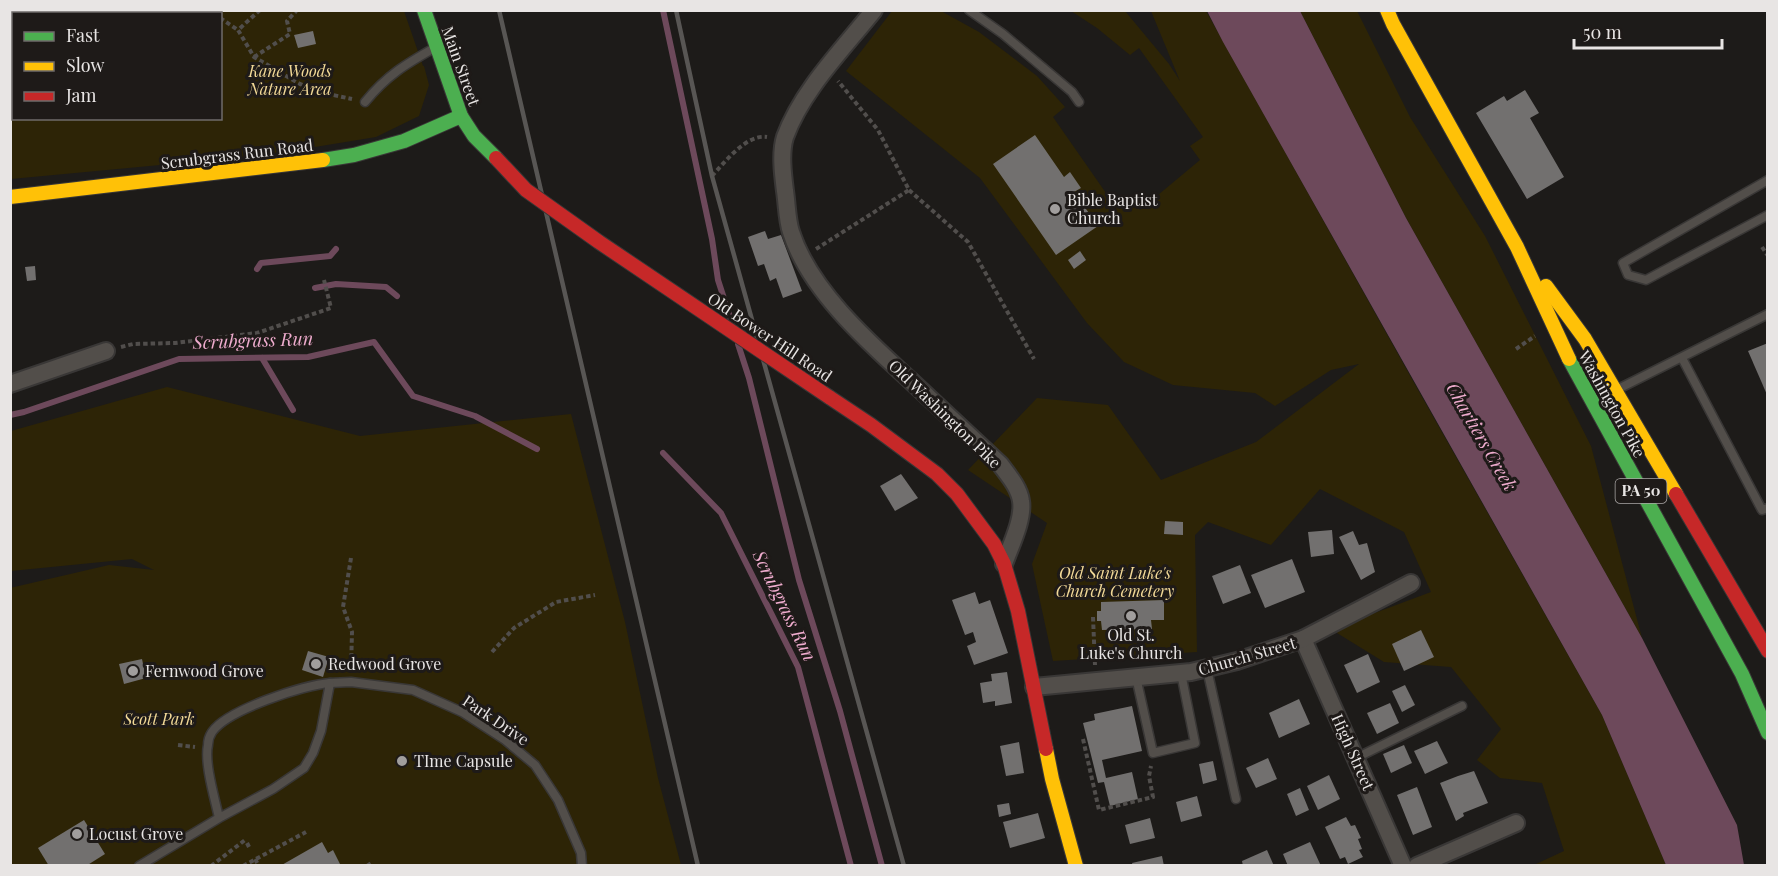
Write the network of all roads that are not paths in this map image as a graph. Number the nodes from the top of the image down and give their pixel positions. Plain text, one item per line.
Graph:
1 (424, 10) edge
2 (874, 10) edge
3 (969, 10) edge
4 (1388, 10) edge
5 (437, 47) junction
6 (365, 102) road end
7 (1079, 102) dead end
8 (461, 116) junction
9 (496, 158) joint
10 (1767, 180) edge
11 (10, 197) edge
12 (1767, 215) edge
13 (1517, 247) junction
14 (1767, 314) edge
15 (106, 351) road end
16 (1682, 358) junction
17 (10, 384) edge
18 (1615, 390) junction
19 (1767, 508) edge
20 (1004, 564) junction
21 (1411, 583) dead end
22 (1303, 639) junction
23 (1767, 651) edge
24 (1207, 669) junction
25 (1181, 673) junction
26 (1136, 677) junction
27 (330, 683) junction
28 (1034, 687) junction
29 (1462, 706) dead end
30 (1767, 734) edge
31 (1356, 758) junction
32 (1236, 799) dead end
33 (219, 818) junction
34 (1516, 823) dead end
35 (139, 866) edge
36 (582, 866) edge
37 (1076, 866) edge
38 (1403, 866) edge
39 (1417, 866) edge

1 - 5 street, Main Street
2 - 20 street, Old Washington Pike
3 - 7 lane
4 - 13 street, Washington Pike / PA 50
5 - 6 lane
5 - 8 street, Main Street
8 - 9 street, Main Street
8 - 11 street, Scrubgrass Run Road
9 - 20 street, Old Bower Hill Road, bridge
10 - 12 lane
13 - 18 street, Washington Pike / PA 50
13 - 30 street, Washington Pike / PA 50
14 - 16 lane
15 - 17 street
16 - 18 lane
16 - 19 lane
18 - 23 street, Washington Pike / PA 50
20 - 28 street
21 - 22 street, Church Street
22 - 24 street, Church Street
22 - 31 street, High Street
24 - 25 street, Church Street
24 - 32 lane
25 - 26 street, Church Street
25 - 26 lane
26 - 28 street, Church Street
27 - 33 lane
27 - 33 lane, Park Drive
27 - 36 lane, Park Drive
28 - 37 street
29 - 31 lane
31 - 38 street, High Street
33 - 35 lane
34 - 39 street

